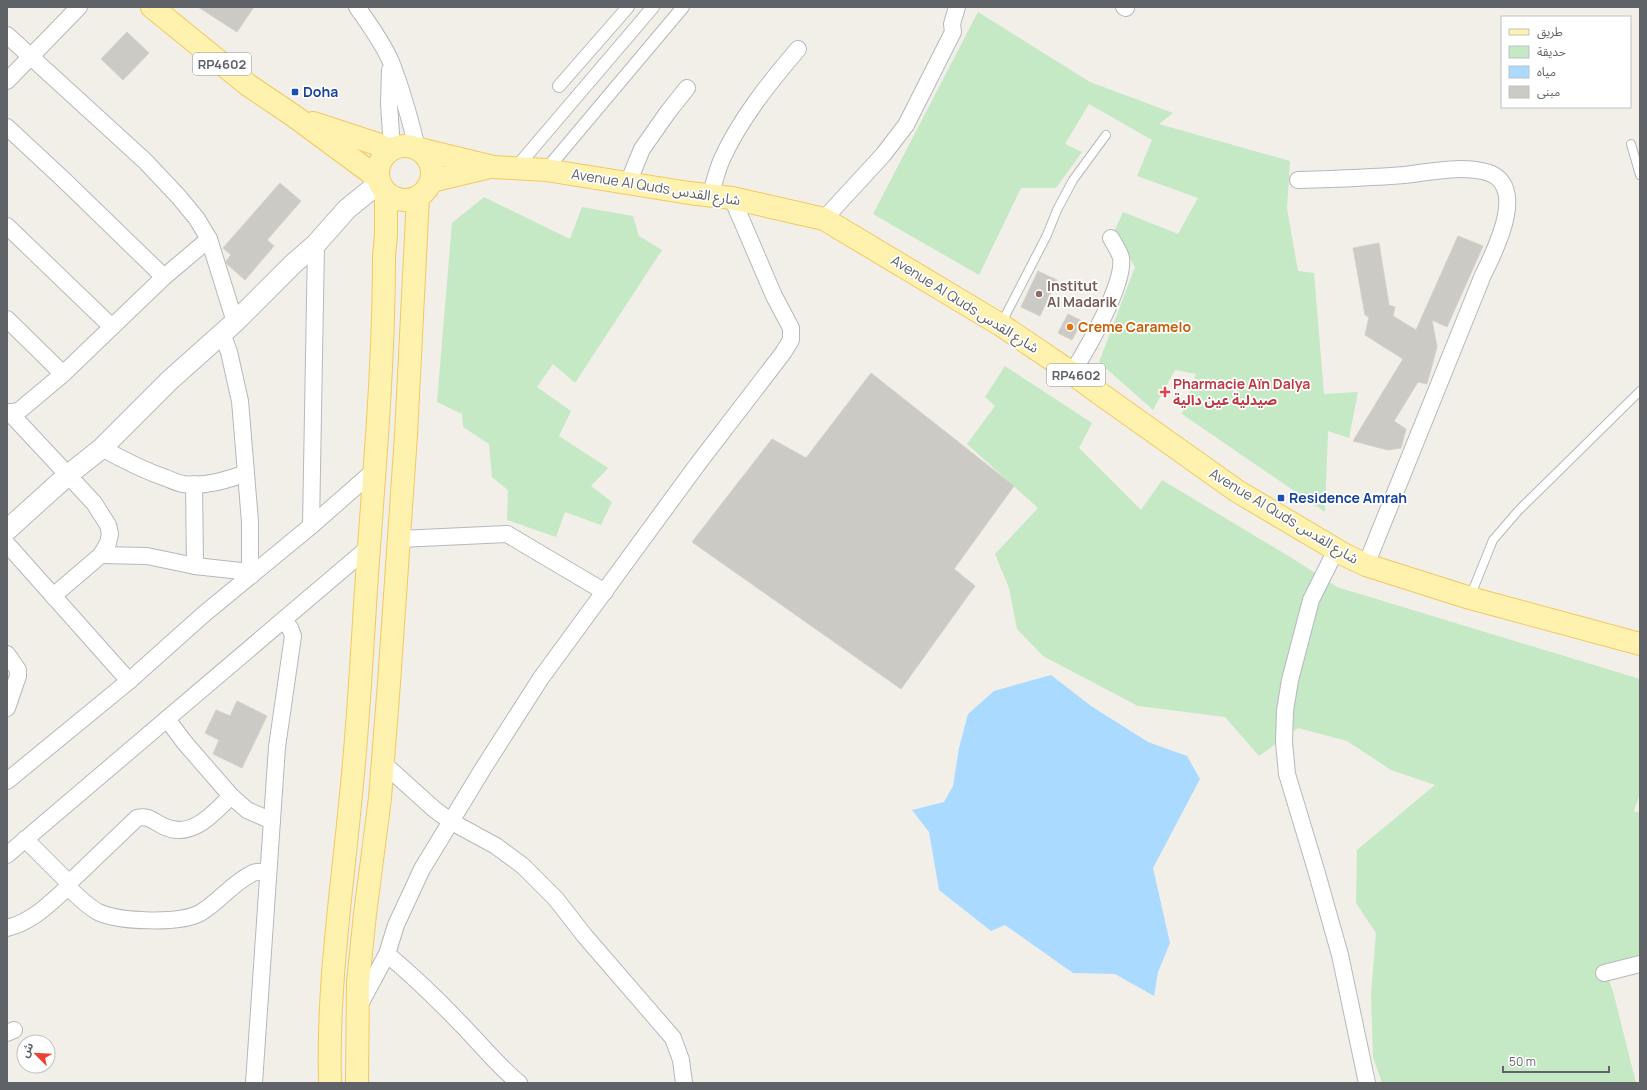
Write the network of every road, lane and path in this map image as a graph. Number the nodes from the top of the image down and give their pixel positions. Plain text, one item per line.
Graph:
1 (79, 7) edge
2 (152, 7) edge
3 (357, 7) edge
4 (628, 7) edge
5 (653, 7) edge
6 (683, 7) edge
7 (957, 7) edge
8 (7, 35) edge
9 (798, 49) dead end
10 (30, 57) junction
11 (390, 61) junction
12 (7, 81) edge
13 (559, 86) dead end
14 (687, 88) dead end
15 (294, 116) junction
16 (7, 126) edge
17 (1106, 135) dead end
18 (1631, 144) dead end
19 (418, 148) junction
20 (391, 149) junction
21 (493, 167) junction
22 (516, 169) junction
23 (546, 170) junction
24 (1640, 175) edge
25 (1298, 180) dead end
26 (628, 183) junction
27 (381, 185) junction
28 (425, 189) junction
29 (721, 196) junction
30 (824, 219) junction
31 (7, 226) edge
32 (209, 238) junction
33 (1112, 238) dead end
34 (316, 244) junction
35 (164, 278) junction
36 (7, 319) edge
37 (1001, 325) junction
38 (112, 327) junction
39 (228, 328) junction
40 (1072, 373) junction
41 (63, 374) junction
42 (1640, 391) edge
43 (8, 412) edge
44 (102, 448) junction
45 (376, 469) junction
46 (246, 473) junction
47 (68, 475) junction
48 (194, 484) junction
49 (312, 526) junction
50 (7, 530) edge
51 (400, 539) junction
52 (7, 544) edge
53 (369, 547) junction
54 (1336, 550) junction
55 (101, 555) junction
56 (1366, 565) junction
57 (195, 566) junction
58 (251, 574) junction
59 (605, 592) junction
60 (53, 596) junction
61 (1470, 598) junction
62 (283, 621) junction
63 (1640, 644) edge
64 (7, 654) edge
65 (129, 681) junction
66 (7, 708) edge
67 (167, 719) junction
68 (383, 763) junction
69 (7, 781) edge
70 (231, 796) junction
71 (272, 821) junction
72 (450, 821) junction
73 (25, 839) junction
74 (7, 855) edge
75 (268, 872) junction
76 (69, 885) junction
77 (7, 928) edge
78 (387, 954) junction
79 (1640, 964) edge
80 (1604, 973) dead end
81 (357, 1009) junction
82 (254, 1083) edge
83 (330, 1083) edge
84 (357, 1083) edge
85 (519, 1083) edge
86 (684, 1083) edge
87 (1367, 1083) edge

1 - 10 street
2 - 15 main road, RP4602
3 - 11 street
4 - 13 street
5 - 22 street
6 - 23 street
7 - 30 street
8 - 10 street
9 - 29 street
10 - 12 street
10 - 32 street
11 - 19 street
11 - 20 street
14 - 26 street
15 - 20 main road, RP4602
15 - 27 main road, RP4602
16 - 35 street
17 - 37 lane
18 - 24 lane
19 - 20 main road, RP4602
19 - 21 main road, Avenue Al Quds شارع القدس / RP4602
19 - 28 main road
20 - 27 main road
21 - 22 main road, Avenue Al Quds شارع القدس / RP4602
21 - 28 main road, Avenue Al Quds شارع القدس / RP4602
22 - 23 main road, Avenue Al Quds شارع القدس / RP4602
23 - 26 main road, Avenue Al Quds شارع القدس / RP4602
25 - 56 street
26 - 29 main road, Avenue Al Quds شارع القدس / RP4602
27 - 28 main road, RP4602
27 - 34 street
27 - 45 main road
28 - 51 main road
29 - 30 main road, Avenue Al Quds شارع القدس / RP4602
29 - 59 street
30 - 37 main road, Avenue Al Quds شارع القدس / RP4602
31 - 38 street
32 - 35 street
32 - 39 street
33 - 40 street
34 - 39 street
34 - 49 street
35 - 38 street
36 - 41 street
37 - 40 main road, Avenue Al Quds شارع القدس / RP4602
38 - 41 street
39 - 44 street
39 - 46 street
40 - 54 main road, Avenue Al Quds شارع القدس / RP4602
41 - 43 street
42 - 61 lane
43 - 47 street
44 - 47 street
44 - 48 street
45 - 49 street
45 - 53 main road
46 - 48 street
46 - 58 street
47 - 50 street
47 - 55 street
48 - 57 street
49 - 58 street
51 - 59 street
51 - 68 main road
52 - 60 street
53 - 62 street
53 - 83 main road
54 - 56 main road, Avenue Al Quds شارع القدس / RP4602
54 - 87 street
55 - 57 street
55 - 60 street
56 - 61 main road, Avenue Al Quds شارع القدس / RP4602
57 - 58 street
58 - 65 street
59 - 72 street
60 - 65 street
61 - 63 main road, Avenue Al Quds شارع القدس / RP4602
62 - 67 street
62 - 71 street
64 - 66 street
65 - 69 street
67 - 70 street
67 - 73 street
68 - 72 street
68 - 81 main road
70 - 71 street
70 - 76 street
71 - 75 street
72 - 78 street
72 - 86 street
73 - 74 street
73 - 76 street
75 - 76 street
75 - 82 street
76 - 77 street
78 - 81 street
78 - 85 street
79 - 80 street
81 - 84 main road

